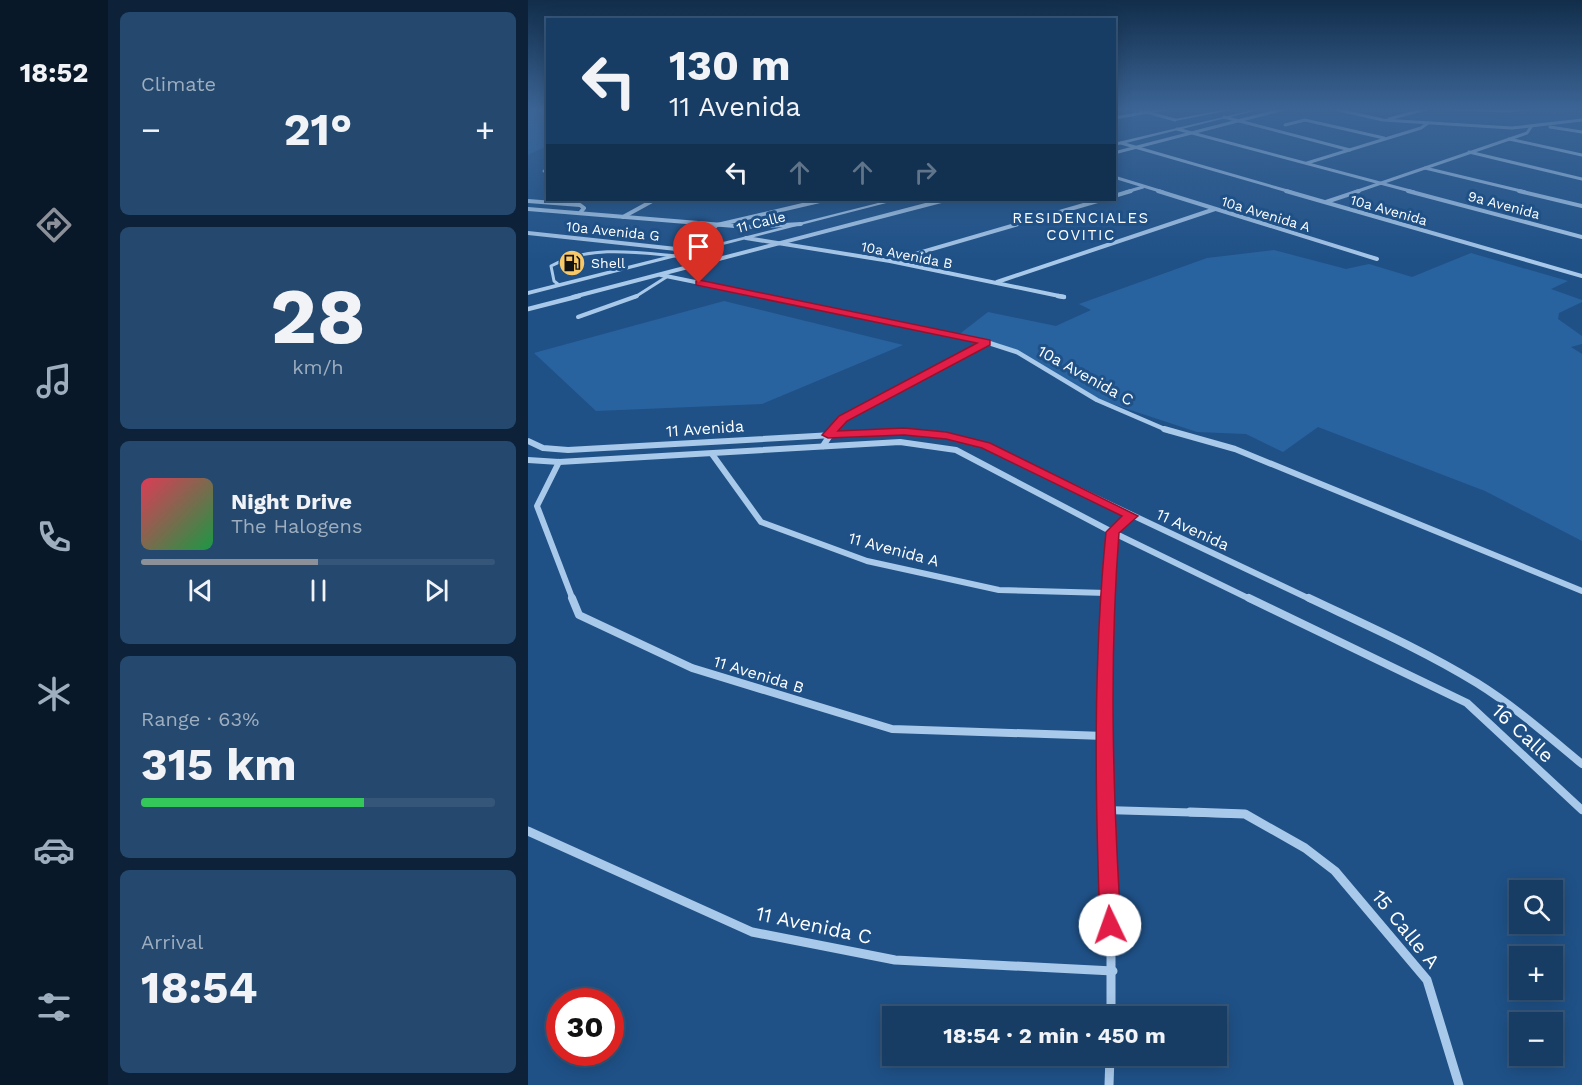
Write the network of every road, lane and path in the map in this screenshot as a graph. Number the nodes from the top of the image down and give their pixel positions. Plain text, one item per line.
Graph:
1 (1178, 160) edge
2 (1290, 160) edge
3 (1320, 160) edge
4 (1447, 160) edge
5 (1500, 160) edge
6 (1306, 164) junction
7 (1425, 168) junction
8 (1116, 178) edge
9 (1582, 179) edge
10 (1376, 183) junction
11 (1144, 187) junction
12 (1116, 194) edge
13 (528, 201) edge
14 (652, 201) edge
15 (820, 201) edge
16 (891, 201) edge
17 (941, 201) edge
18 (1098, 201) edge
19 (1324, 202) junction
20 (1582, 206) edge
21 (528, 209) edge
22 (1215, 209) junction
23 (580, 213) junction
24 (622, 217) junction
25 (802, 224) junction
26 (717, 225) junction
27 (528, 233) edge
28 (1582, 237) edge
29 (746, 238) junction
30 (779, 245) junction
31 (695, 251) junction
32 (676, 256) junction
33 (1377, 259) dead end
34 (890, 261) junction
35 (661, 275) junction
36 (668, 276) junction
37 (1582, 276) edge
38 (994, 283) junction
39 (559, 285) junction
40 (528, 292) edge
41 (1064, 297) dead end
42 (528, 309) edge
43 (578, 317) dead end
44 (986, 342) junction
45 (828, 435) junction
46 (528, 441) edge
47 (823, 446) junction
48 (712, 454) junction
49 (528, 460) edge
50 (559, 462) junction
51 (1131, 516) junction
52 (1112, 532) junction
53 (1582, 591) edge
54 (1107, 592) junction
55 (1478, 684) joint
56 (1467, 704) joint
57 (1105, 736) junction
58 (1582, 764) edge
59 (1105, 810) junction
60 (1582, 810) edge
61 (528, 831) edge
62 (1113, 971) junction
63 (1111, 1006) edge
64 (1110, 1066) edge
65 (1109, 1085) edge
66 (1459, 1085) edge

1 - 19 street, 10a Avenida
2 - 6 street, 9a Avenida
3 - 6 street
4 - 7 street
5 - 9 street
6 - 10 street, 9a Avenida
7 - 10 street
7 - 20 street
8 - 11 street, 10a Avenida A
10 - 19 street
10 - 28 street, 9a Avenida
11 - 12 street
11 - 22 street, 10a Avenida A
13 - 23 street
14 - 24 street
15 - 26 street
16 - 25 street, 11 Calle
17 - 30 street
18 - 34 street
19 - 37 street, 10a Avenida
21 - 23 street
22 - 33 street, 10a Avenida A
22 - 38 street
23 - 24 street
24 - 26 street
25 - 26 street
25 - 29 street, 11 Calle
26 - 31 street
27 - 31 street, 10a Avenida G
29 - 30 street, 10a Avenida B
29 - 31 street, 11 Calle
30 - 34 street, 10a Avenida B
30 - 35 street
31 - 32 street, 11 Calle
32 - 39 street, 11 Calle
32 - 39 lane
34 - 38 street, 10a Avenida B
35 - 36 street, 10a Avenida C
35 - 42 street
36 - 43 lane
36 - 44 street, 10a Avenida C
38 - 41 street, 10a Avenida B
39 - 40 street, 11 Calle
44 - 45 street
44 - 53 street, 10a Avenida C
45 - 46 street, 11 Avenida
45 - 47 street
45 - 51 street, 11 Avenida
47 - 48 street, 11 Avenida
47 - 52 street, 11 Avenida
48 - 50 street, 11 Avenida
48 - 54 street, 11 Avenida A
49 - 50 street, 11 Avenida
50 - 57 street, 11 Avenida B
51 - 52 street
51 - 55 street, 11 Avenida
52 - 54 street
52 - 56 street, 11 Avenida
54 - 57 street
55 - 58 street, 16 Calle
56 - 60 street, 16 Calle
57 - 59 street
59 - 62 street
59 - 66 street, 15 Calle A
61 - 62 street, 11 Avenida C
62 - 63 street
64 - 65 street

